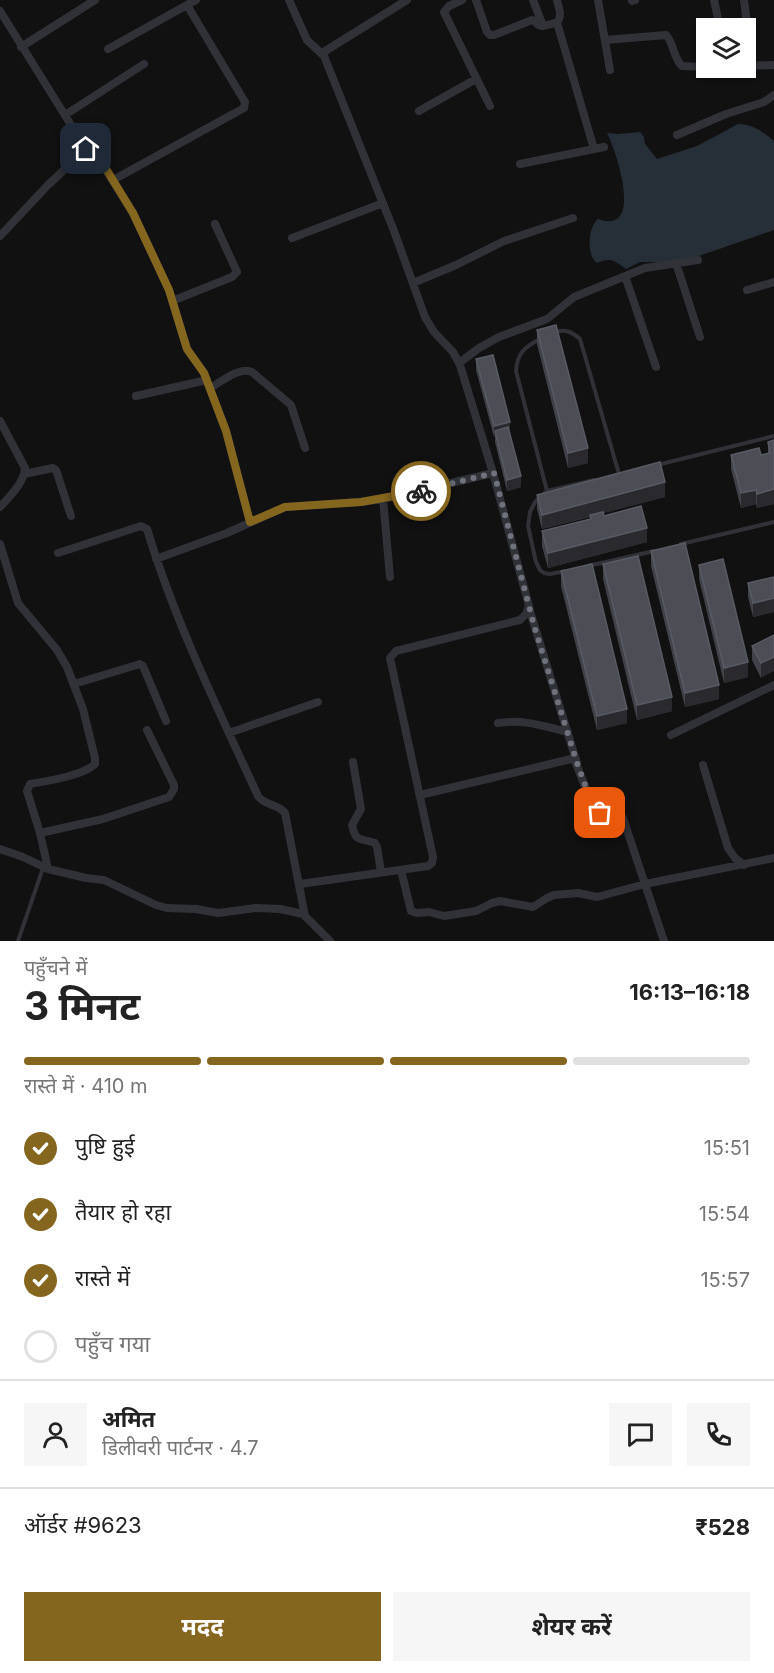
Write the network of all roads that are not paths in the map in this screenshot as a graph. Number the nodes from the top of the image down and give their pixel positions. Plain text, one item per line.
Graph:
1 (95, 0) edge
2 (196, 0) edge
3 (289, 0) edge
4 (407, 0) edge
5 (462, 0) edge
6 (476, 0) edge
7 (533, 0) edge
8 (557, 0) edge
9 (598, 0) edge
10 (714, 0) edge
11 (744, 0) edge
12 (188, 5) junction
13 (0, 11) edge
14 (718, 18) edge
15 (746, 18) edge
16 (556, 24) junction
17 (543, 26) junction
18 (605, 40) junction
19 (21, 47) junction
20 (108, 49) dead end
21 (322, 53) junction
22 (144, 64) dead end
23 (774, 65) edge
24 (756, 66) edge
25 (696, 67) edge
26 (610, 70) dead end
27 (476, 79) junction
28 (774, 95) edge
29 (490, 106) dead end
30 (419, 111) dead end
31 (65, 116) junction
32 (677, 135) dead end
33 (604, 147) dead end
34 (86, 149) junction
35 (594, 149) junction
36 (520, 164) dead end
37 (113, 180) junction
38 (383, 203) junction
39 (573, 218) dead end
40 (215, 224) dead end
41 (0, 236) edge
42 (292, 238) dead end
43 (698, 260) dead end
44 (676, 263) junction
45 (626, 276) junction
46 (774, 282) edge
47 (413, 283) junction
48 (747, 290) dead end
49 (172, 301) junction
50 (700, 337) dead end
51 (459, 363) junction
52 (656, 367) dead end
53 (208, 384) junction
54 (136, 396) dead end
55 (0, 421) edge
56 (774, 436) edge
57 (305, 448) dead end
58 (647, 467) edge
59 (628, 472) edge
60 (494, 473) junction
61 (24, 474) junction
62 (619, 474) junction
63 (609, 476) edge
64 (599, 479) edge
65 (547, 491) junction
66 (383, 499) junction
67 (0, 507) edge
68 (71, 516) dead end
69 (250, 522) junction
70 (774, 522) edge
71 (0, 544) edge
72 (673, 546) edge
73 (662, 549) edge
74 (58, 553) dead end
75 (156, 559) junction
76 (584, 567) edge
77 (573, 570) edge
78 (390, 577) dead end
79 (529, 608) junction
80 (74, 684) junction
81 (774, 685) edge
82 (318, 702) dead end
83 (166, 721) dead end
84 (498, 723) dead end
85 (147, 730) dead end
86 (568, 732) junction
87 (229, 733) junction
88 (670, 735) dead end
89 (353, 762) dead end
90 (577, 763) junction
91 (703, 765) dead end
92 (420, 795) junction
93 (40, 833) junction
94 (0, 849) edge
95 (774, 858) edge
96 (744, 865) junction
97 (46, 868) junction
98 (401, 870) junction
99 (381, 872) junction
100 (300, 884) junction
101 (645, 884) junction
102 (305, 916) junction
103 (18, 941) edge
104 (330, 941) edge
105 (664, 941) edge

1 - 19 street
2 - 12 street
3 - 21 street
4 - 21 street
5 - 27 street
6 - 17 street
7 - 17 street
8 - 16 street
9 - 18 street
10 - 14 street
11 - 15 street
12 - 20 street
12 - 37 street
13 - 19 street
16 - 17 street
16 - 35 street
18 - 25 street
18 - 26 street
19 - 31 street
21 - 38 street
22 - 31 street
23 - 24 street
27 - 29 street
27 - 30 street
28 - 32 street
31 - 34 street
33 - 35 street
34 - 37 street
34 - 41 street
35 - 36 street
37 - 49 street
38 - 42 street
38 - 47 street
39 - 47 street
40 - 49 street
43 - 44 street
44 - 45 street
44 - 50 street
45 - 51 street
45 - 52 street
46 - 48 street
47 - 51 street
49 - 53 street
51 - 60 street
53 - 54 street
53 - 57 street
53 - 69 street
55 - 61 street
56 - 58 lane
59 - 62 lane
60 - 66 street
60 - 79 street
61 - 67 street
61 - 68 street
62 - 63 lane
62 - 65 lane
64 - 65 lane
65 - 77 lane
66 - 69 street
66 - 78 street
69 - 75 street
70 - 72 lane
71 - 80 street
73 - 76 lane
74 - 75 street
75 - 87 street
79 - 86 street
79 - 92 street
80 - 83 street
80 - 93 street
81 - 88 street
82 - 87 street
84 - 86 street
85 - 93 street
86 - 90 street
87 - 100 street
89 - 99 street
90 - 92 street
90 - 101 street
91 - 96 street
92 - 98 street
93 - 97 street
94 - 97 street
95 - 96 street
96 - 101 street
97 - 102 street
97 - 103 lane
98 - 99 street
98 - 101 street
99 - 100 street
100 - 102 street
101 - 105 street
102 - 104 street

